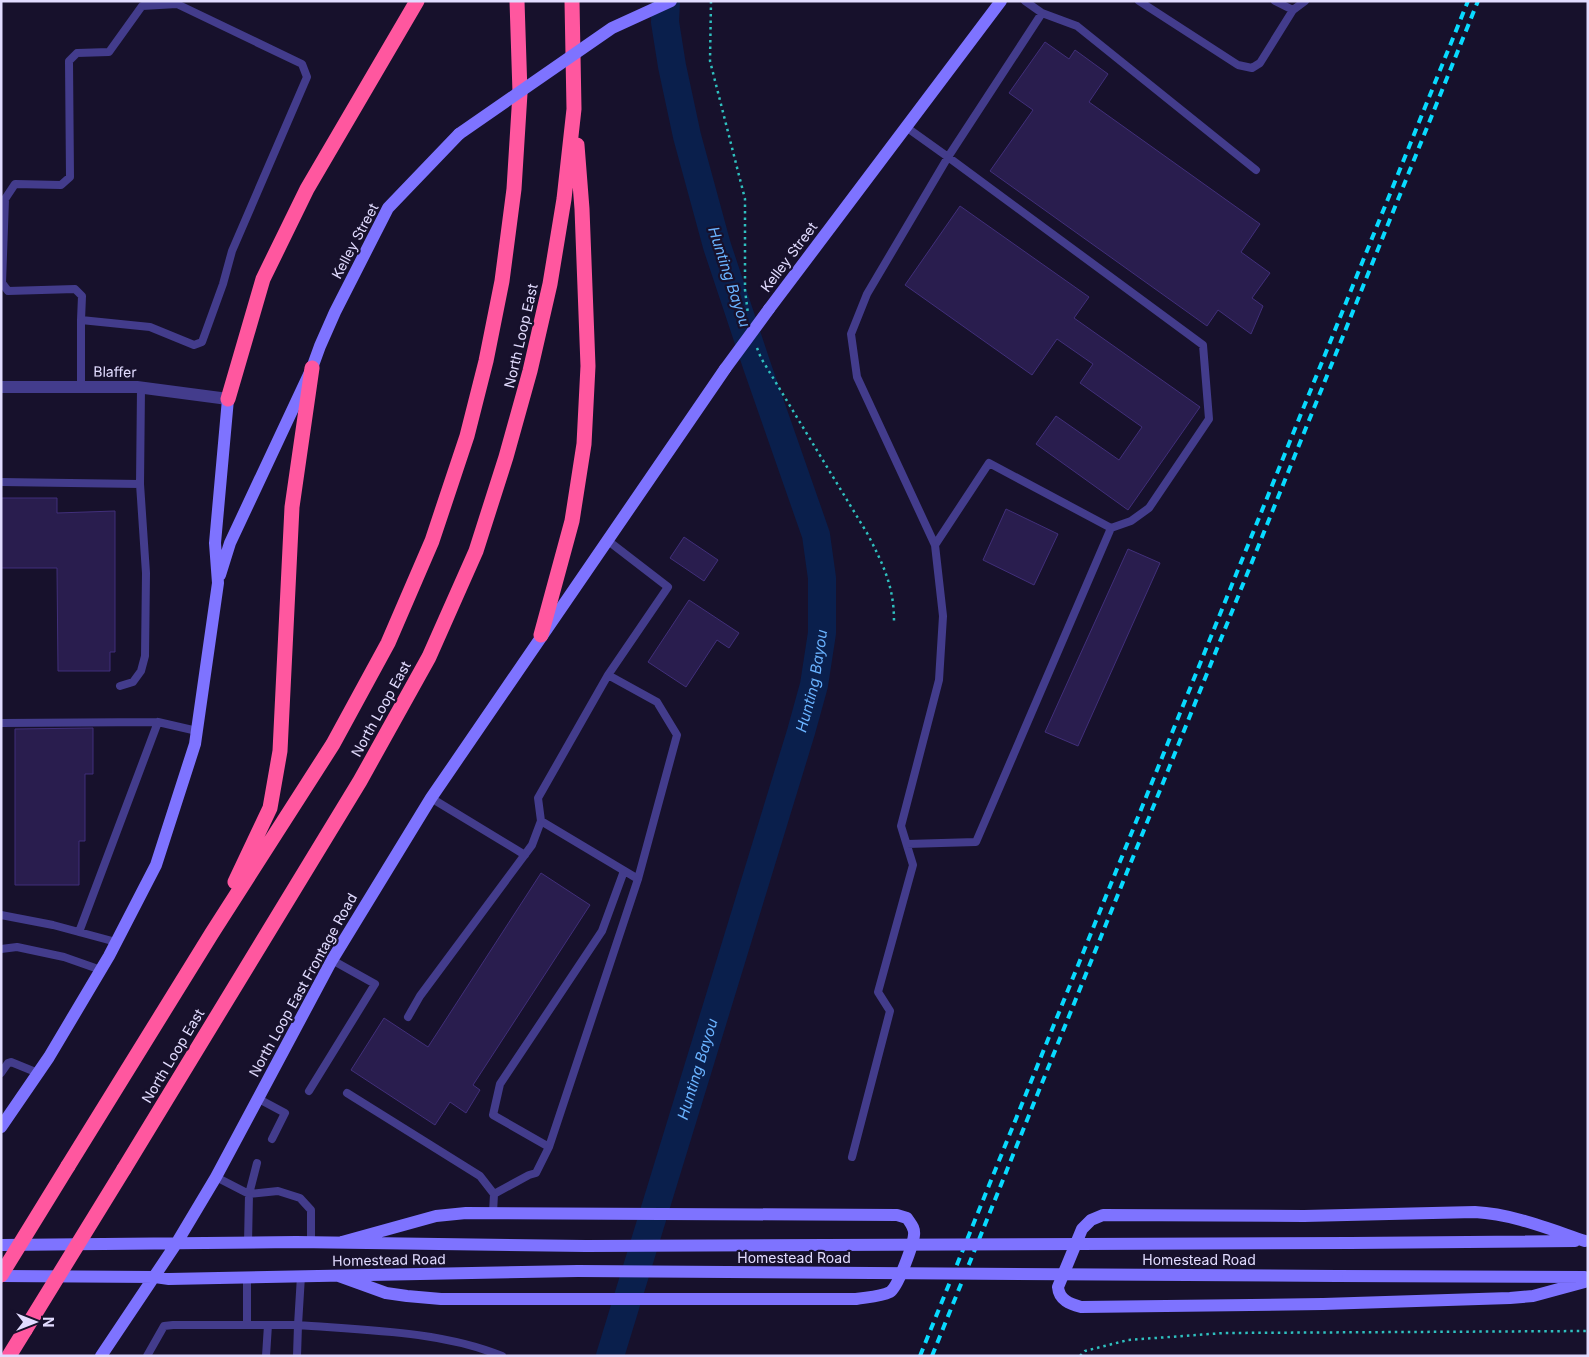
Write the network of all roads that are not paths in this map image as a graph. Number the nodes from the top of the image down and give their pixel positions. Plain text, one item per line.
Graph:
1 (417, 1) edge
2 (517, 1) edge
3 (572, 1) edge
4 (671, 1) edge
5 (1001, 1) edge
6 (1025, 1) edge
7 (1139, 1) edge
8 (1275, 1) edge
9 (1305, 1) edge
10 (1293, 10) junction
11 (1042, 13) junction
12 (574, 109) junction
13 (906, 127) junction
14 (948, 157) junction
15 (1256, 170) dead end
16 (81, 320) junction
17 (312, 368) junction
18 (1, 387) edge
19 (81, 387) junction
20 (141, 388) junction
21 (228, 399) junction
22 (1, 482) edge
23 (140, 484) junction
24 (1111, 528) junction
25 (607, 540) junction
26 (935, 544) junction
27 (218, 583) junction
28 (541, 636) junction
29 (608, 675) junction
30 (120, 686) dead end
31 (1, 722) edge
32 (158, 722) junction
33 (197, 731) junction
34 (431, 798) junction
35 (541, 821) junction
36 (906, 844) junction
37 (525, 855) junction
38 (624, 871) junction
39 (638, 879) junction
40 (1, 915) edge
41 (79, 932) junction
42 (212, 933) junction
43 (116, 942) junction
44 (1, 949) edge
45 (332, 960) junction
46 (101, 970) junction
47 (408, 1017) dead end
48 (1, 1073) edge
49 (38, 1073) junction
50 (309, 1091) dead end
51 (347, 1093) dead end
52 (257, 1098) junction
53 (1, 1128) edge
54 (272, 1139) dead end
55 (549, 1147) junction
56 (852, 1157) dead end
57 (257, 1163) dead end
58 (216, 1177) junction
59 (249, 1194) junction
60 (494, 1194) junction
61 (494, 1213) junction
62 (1587, 1241) edge
63 (311, 1242) junction
64 (342, 1242) junction
65 (248, 1243) junction
66 (176, 1244) junction
67 (1, 1245) edge
68 (1, 1276) edge
69 (155, 1276) junction
70 (302, 1276) junction
71 (339, 1276) junction
72 (247, 1277) junction
73 (1588, 1278) edge
74 (1588, 1281) edge
75 (247, 1324) junction
76 (268, 1324) junction
77 (298, 1324) junction
78 (105, 1354) edge
79 (9, 1356) edge
80 (147, 1356) edge
81 (266, 1356) edge
82 (297, 1356) edge
83 (502, 1356) edge

1 - 21 highway
2 - 42 highway, North Loop East
3 - 12 highway, North Loop East
4 - 17 main road, Kelley Street, bridge
5 - 13 main road, Kelley Street
6 - 11 lane
7 - 10 lane
8 - 10 lane
9 - 10 lane
11 - 14 lane
11 - 15 lane
12 - 28 highway
12 - 79 highway, North Loop East, bridge
13 - 14 lane
13 - 25 main road, Kelley Street, bridge
14 - 24 lane
14 - 26 lane
16 - 16 lane
16 - 19 lane
17 - 27 main road, Kelley Street
17 - 42 highway
18 - 19 street, Blaffer
19 - 20 street, Blaffer
20 - 21 street, Blaffer
20 - 23 lane
21 - 27 main road
22 - 23 lane
23 - 30 lane
24 - 26 lane
24 - 36 lane
25 - 28 main road, Kelley Street
25 - 29 lane
26 - 36 lane
27 - 33 main road
28 - 34 main road, North Loop East Frontage Road
29 - 35 lane
29 - 39 lane
31 - 32 lane
32 - 33 lane
32 - 41 lane
33 - 43 main road
34 - 37 lane
34 - 45 main road, North Loop East Frontage Road
35 - 37 lane
35 - 38 lane
36 - 56 lane
37 - 47 lane
38 - 39 lane
38 - 55 lane
39 - 55 lane
40 - 41 lane
41 - 43 lane
42 - 68 highway, North Loop East, bridge
43 - 46 main road
44 - 46 lane
45 - 50 lane
45 - 52 main road, North Loop East Frontage Road
46 - 49 main road
48 - 49 lane
49 - 53 main road
51 - 60 lane
52 - 54 lane
52 - 58 main road, North Loop East Frontage Road
55 - 60 lane
57 - 59 lane
58 - 59 lane
58 - 66 main road, North Loop East Frontage Road
59 - 63 lane
59 - 65 lane
60 - 61 lane
61 - 64 main road
61 - 71 main road
62 - 64 main road, Homestead Road, bridge
62 - 74 main road
63 - 64 main road, Homestead Road
63 - 65 main road, Homestead Road
65 - 66 main road, Homestead Road
66 - 67 main road, Homestead Road
66 - 69 main road, North Loop East Frontage Road
68 - 69 main road, Homestead Road
69 - 72 main road, Homestead Road
69 - 78 main road, North Loop East Frontage Road
70 - 71 main road, Homestead Road
70 - 72 main road, Homestead Road
70 - 77 lane
71 - 73 main road, Homestead Road, bridge
72 - 75 lane
75 - 76 lane
75 - 80 lane
76 - 77 lane
76 - 81 lane
77 - 82 lane
77 - 83 lane

